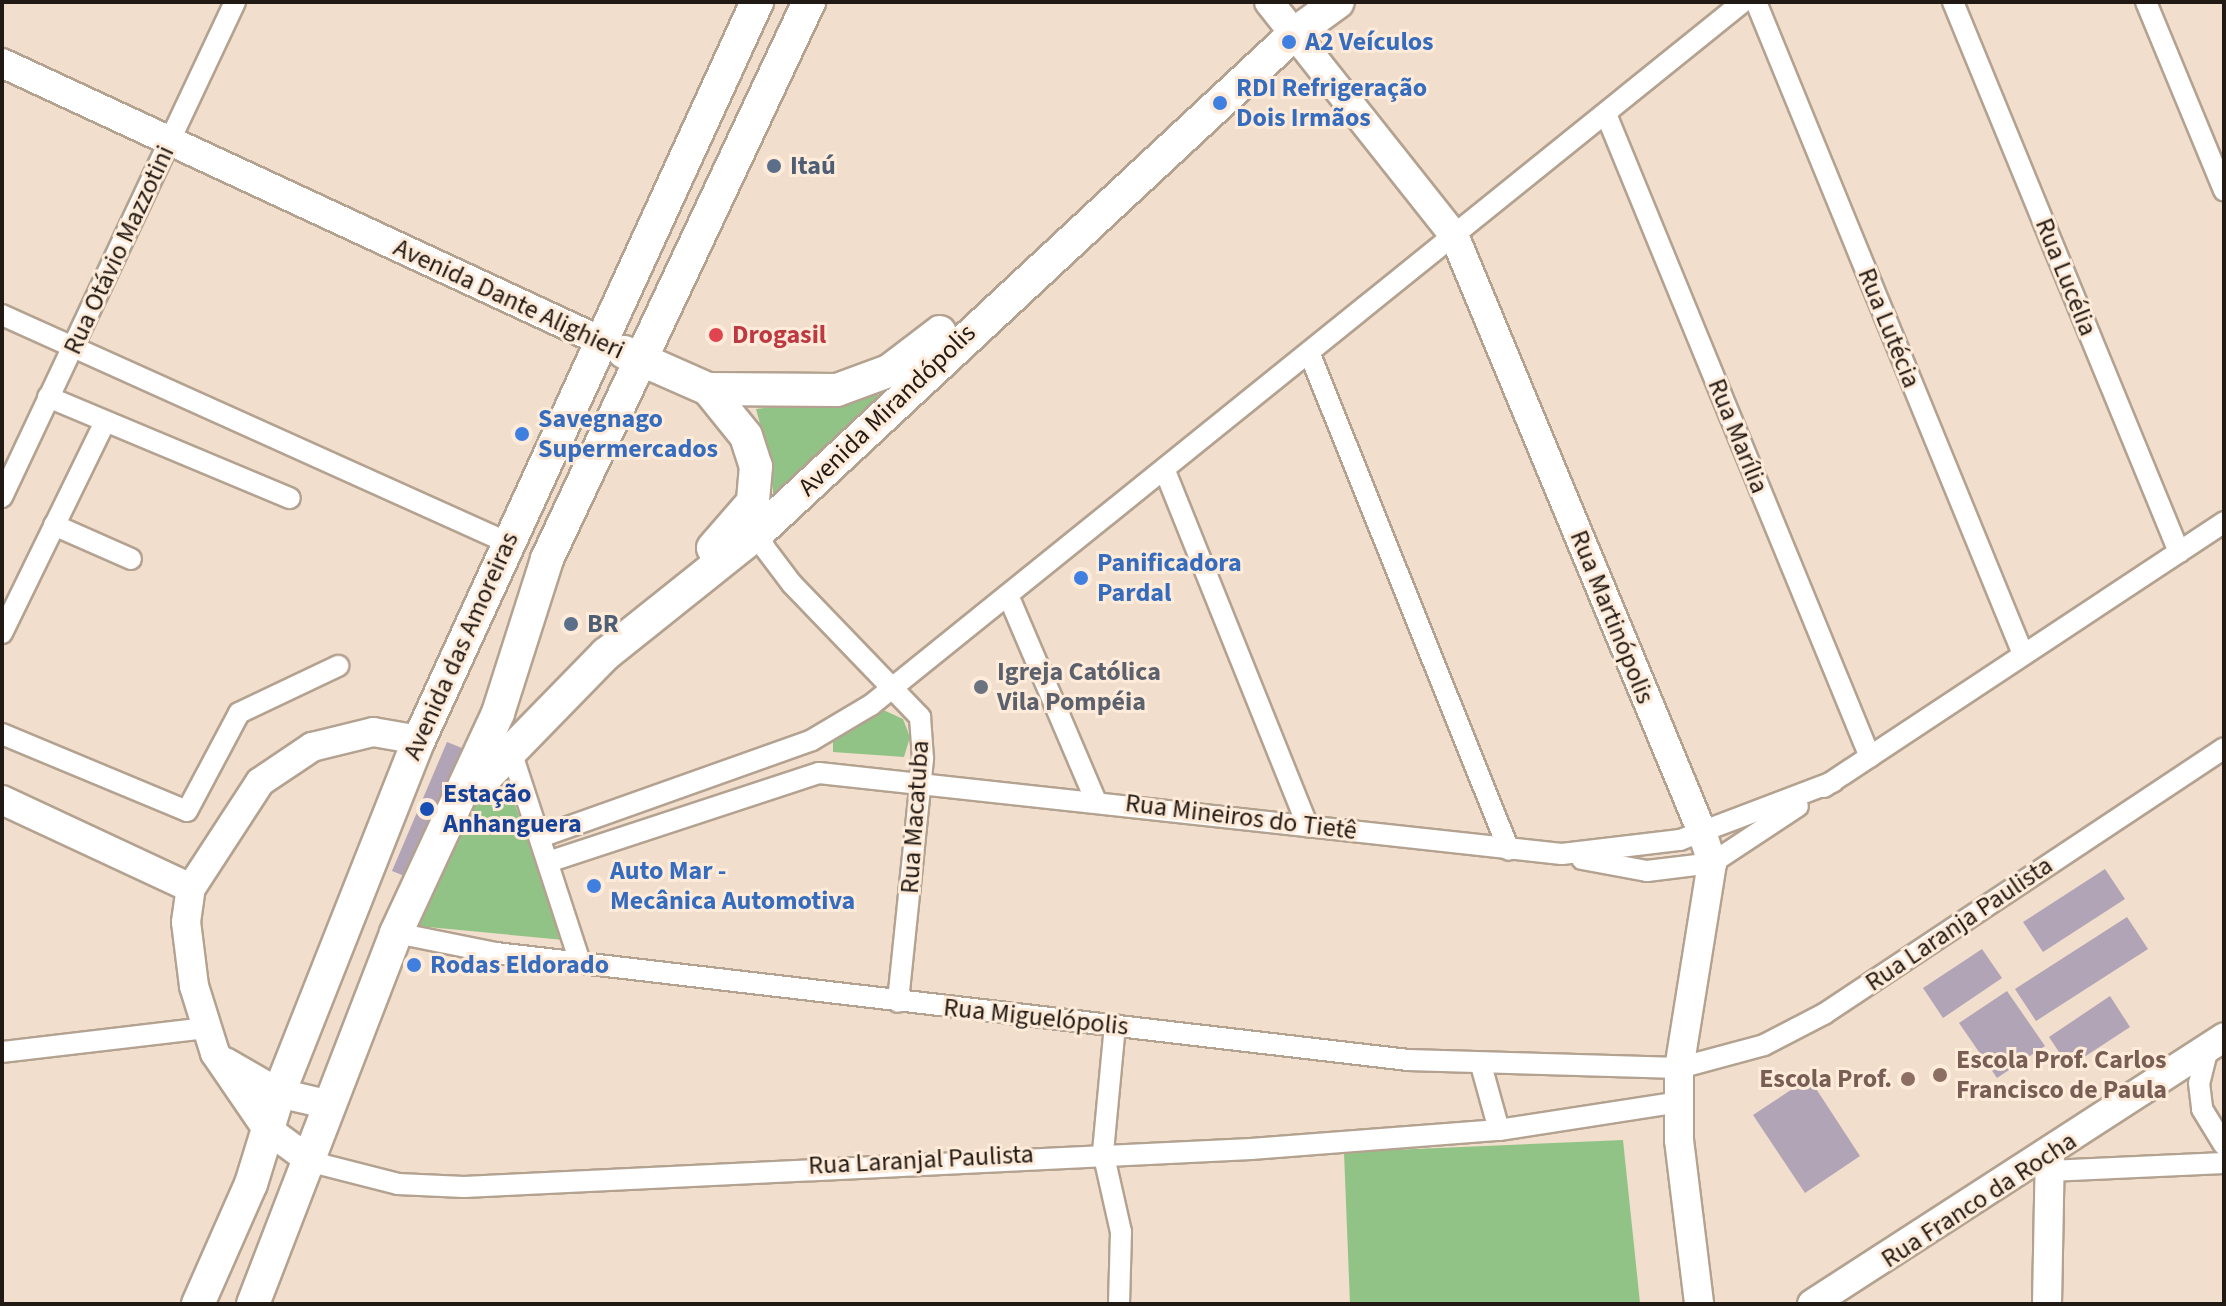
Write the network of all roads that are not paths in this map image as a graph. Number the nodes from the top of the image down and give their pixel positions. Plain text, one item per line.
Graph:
1 (235, 2) edge
2 (757, 2) edge
3 (809, 2) edge
4 (1338, 2) edge
5 (1743, 2) edge
6 (1756, 2) edge
7 (1953, 2) edge
8 (2146, 2) edge
9 (1287, 14) edge
10 (2, 63) edge
11 (1606, 114) junction
12 (170, 142) junction
13 (2224, 190) edge
14 (1454, 235) junction
15 (2, 315) edge
16 (601, 341) junction
17 (74, 348) junction
18 (1311, 357) junction
19 (643, 361) junction
20 (708, 389) junction
21 (48, 397) junction
22 (104, 424) junction
23 (1165, 471) junction
24 (2, 497) edge
25 (290, 498) dead end
26 (757, 517) junction
27 (2224, 522) edge
28 (54, 525) junction
29 (506, 542) junction
30 (2179, 552) junction
31 (131, 559) dead end
32 (1008, 595) junction
33 (2, 633) edge
34 (2023, 654) junction
35 (338, 666) dead end
36 (893, 688) junction
37 (2, 734) edge
38 (419, 740) junction
39 (812, 740) junction
40 (510, 748) junction
41 (2224, 748) edge
42 (1870, 757) junction
43 (819, 773) junction
44 (920, 781) junction
45 (1833, 782) junction
46 (1095, 799) junction
47 (2, 800) edge
48 (1308, 826) junction
49 (447, 828) junction
50 (1702, 832) junction
51 (540, 837) junction
52 (1509, 850) junction
53 (1562, 854) junction
54 (548, 862) junction
55 (1712, 863) junction
56 (191, 888) junction
57 (396, 933) junction
58 (580, 962) junction
59 (898, 1002) junction
60 (1115, 1025) junction
61 (210, 1041) junction
62 (2216, 1043) edge
63 (2, 1052) edge
64 (1481, 1065) junction
65 (1679, 1068) junction
66 (279, 1093) junction
67 (1679, 1102) junction
68 (330, 1105) junction
69 (267, 1129) junction
70 (1499, 1130) junction
71 (2224, 1145) edge
72 (1103, 1152) junction
73 (312, 1162) junction
74 (2049, 1163) junction
75 (2224, 1163) edge
76 (198, 1304) edge
77 (253, 1304) edge
78 (1119, 1304) edge
79 (1699, 1304) edge
80 (1812, 1304) edge
81 (2047, 1304) edge

1 - 12 street, Rua Otávio Mazzotini
2 - 16 main road, Avenida das Amoreiras
3 - 19 main road, Avenida das Amoreiras
4 - 9 main road, Avenida Mirandópolis
5 - 11 street
6 - 34 street, Rua Lutécia
7 - 30 street, Rua Lucélia
8 - 13 street
9 - 14 street, Rua Martinópolis
9 - 20 main road, Avenida Mirandópolis
9 - 26 main road, Avenida Mirandópolis
10 - 12 street, Avenida Dante Alighieri
11 - 14 street
11 - 42 street, Rua Marília
12 - 16 street, Avenida Dante Alighieri
12 - 17 street, Rua Otávio Mazzotini
14 - 18 street
14 - 50 street, Rua Martinópolis
15 - 17 street
16 - 19 main road, Avenida Dante Alighieri
16 - 29 main road, Avenida das Amoreiras
17 - 21 street, Rua Otávio Mazzotini
17 - 29 street
18 - 23 street
18 - 52 street
19 - 20 main road, Avenida Dante Alighieri
19 - 49 main road, Avenida das Amoreiras
20 - 26 main road, Avenida Dante Alighieri
21 - 22 street
21 - 24 street, Rua Otávio Mazzotini
22 - 25 street
22 - 28 street
23 - 32 street
23 - 48 street
26 - 36 street, Rua Macatuba
26 - 40 main road, Avenida Mirandópolis
27 - 30 street, Rua Mineiros do Tietê
28 - 31 street
28 - 33 street
29 - 38 main road, Avenida das Amoreiras
30 - 34 street, Rua Mineiros do Tietê
32 - 36 street
32 - 46 street
34 - 42 street, Rua Mineiros do Tietê
35 - 37 street
36 - 39 street
36 - 44 street, Rua Macatuba
38 - 56 street, Rua Laranjal Paulista
38 - 66 main road, Avenida das Amoreiras
39 - 43 street
39 - 51 street
40 - 49 main road, Avenida Mirandópolis
40 - 51 street
41 - 65 street, Rua Laranja Paulista
42 - 45 street, Rua Mineiros do Tietê
43 - 44 street, Rua Mineiros do Tietê
43 - 54 street
44 - 46 street, Rua Mineiros do Tietê
44 - 59 street, Rua Macatuba
45 - 50 street, Rua Mineiros do Tietê
45 - 55 street, Rua Mineiros do Tietê
46 - 48 street, Rua Mineiros do Tietê
47 - 56 street
48 - 52 street, Rua Mineiros do Tietê
49 - 57 main road, Avenida das Amoreiras
50 - 53 street, Rua Mineiros do Tietê
50 - 55 street, Rua Martinópolis
51 - 54 street
52 - 53 street, Rua Mineiros do Tietê
53 - 55 street, Rua Mineiros do Tietê
54 - 58 street
55 - 65 street, Rua Martinópolis
56 - 61 street, Rua Laranjal Paulista
57 - 58 street, Rua Miguelópolis
57 - 68 main road, Avenida das Amoreiras
58 - 59 street, Rua Miguelópolis
59 - 60 street, Rua Miguelópolis
60 - 64 street, Rua Miguelópolis
60 - 72 street
61 - 63 street
61 - 66 street
61 - 69 street, Rua Laranjal Paulista
62 - 71 street
62 - 74 street, Rua Franco da Rocha
64 - 65 street, Rua Miguelópolis
64 - 70 street
65 - 67 street, Rua Martinópolis
66 - 68 street
66 - 69 main road, Avenida das Amoreiras
67 - 70 street, Rua Laranjal Paulista
67 - 79 street, Rua Martinópolis
68 - 73 main road, Avenida das Amoreiras
69 - 73 street, Rua Laranjal Paulista
69 - 76 main road, Avenida das Amoreiras
70 - 72 street, Rua Laranjal Paulista
72 - 73 street, Rua Laranjal Paulista
72 - 78 street
73 - 77 main road, Avenida das Amoreiras
74 - 75 street
74 - 80 street, Rua Franco da Rocha
74 - 81 street

